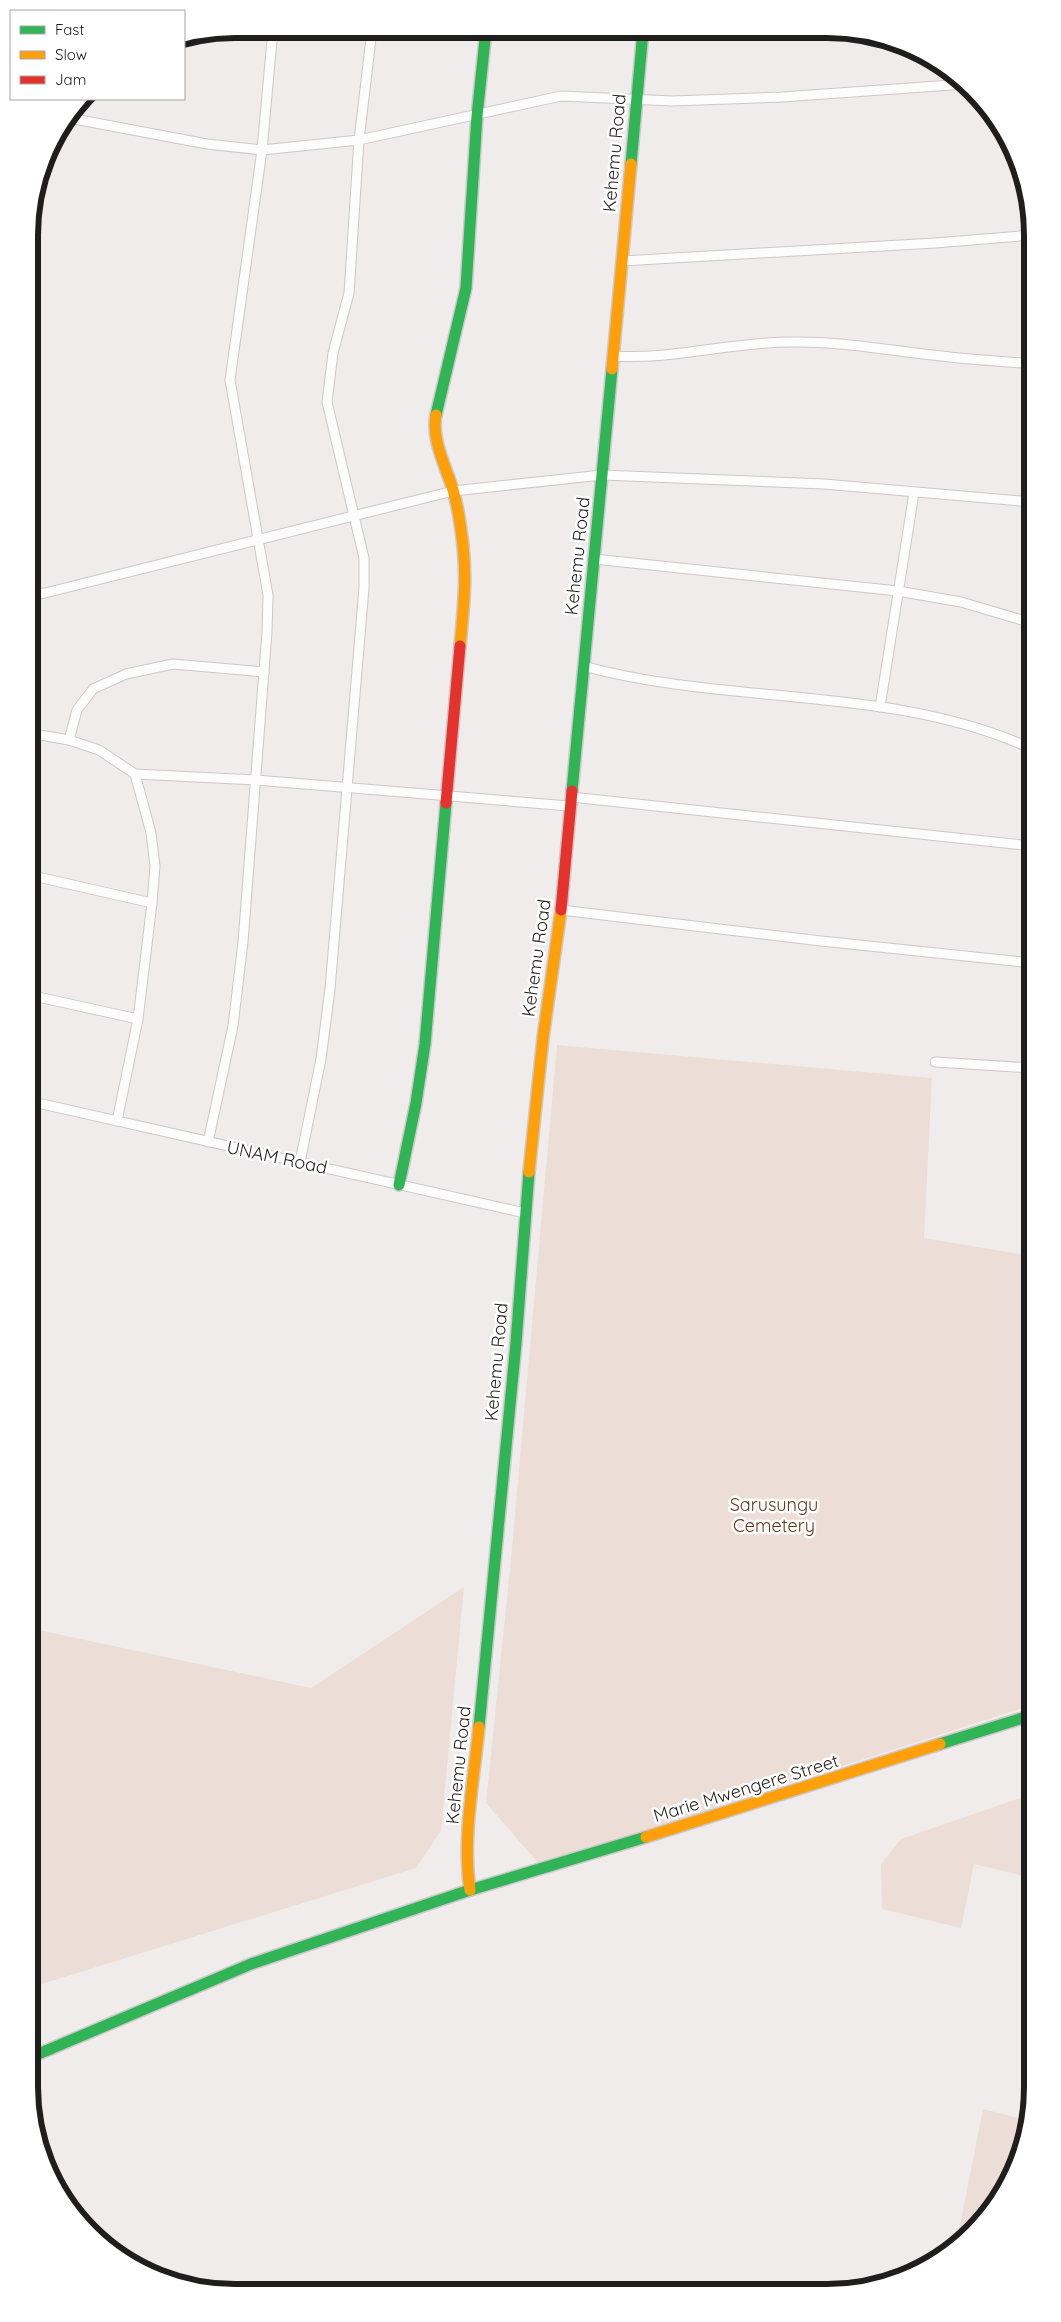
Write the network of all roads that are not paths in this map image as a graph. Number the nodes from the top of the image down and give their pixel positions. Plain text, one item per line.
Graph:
1 (271, 38) edge
2 (371, 38) edge
3 (485, 38) edge
4 (642, 38) edge
5 (955, 85) edge
6 (637, 99) junction
7 (477, 116) junction
8 (75, 119) edge
9 (359, 140) junction
10 (262, 150) junction
11 (1024, 236) edge
12 (622, 261) junction
13 (613, 356) junction
14 (1024, 363) edge
15 (602, 475) junction
16 (453, 491) junction
17 (914, 493) junction
18 (1024, 501) edge
19 (353, 516) junction
20 (258, 541) junction
21 (594, 559) junction
22 (898, 591) junction
23 (38, 594) edge
24 (1024, 621) edge
25 (583, 666) junction
26 (264, 672) junction
27 (880, 707) junction
28 (38, 735) edge
29 (69, 740) junction
30 (1024, 746) edge
31 (135, 774) junction
32 (256, 780) junction
33 (347, 788) junction
34 (446, 796) junction
35 (570, 802) junction
36 (1024, 845) edge
37 (38, 877) edge
38 (152, 903) junction
39 (561, 910) junction
40 (1024, 962) edge
41 (38, 997) edge
42 (138, 1020) junction
43 (935, 1062) dead end
44 (1024, 1068) edge
45 (38, 1103) edge
46 (117, 1121) junction
47 (208, 1142) junction
48 (300, 1162) junction
49 (399, 1185) junction
50 (525, 1213) junction
51 (1024, 1718) edge
52 (470, 1890) junction
53 (38, 2054) edge

1 - 10 street
2 - 9 street
3 - 7 street
4 - 6 street, Kehemu Road
5 - 6 street
6 - 7 street
6 - 12 street, Kehemu Road
7 - 9 street
7 - 16 street
8 - 10 street
9 - 10 street
9 - 19 street
10 - 20 street
11 - 12 street
12 - 13 street, Kehemu Road
13 - 14 street
13 - 15 street, Kehemu Road
15 - 16 street
15 - 17 street
15 - 21 street, Kehemu Road
16 - 19 street
16 - 34 street
17 - 18 street
17 - 22 street
19 - 20 street
19 - 33 street
20 - 23 street
20 - 26 street
21 - 22 street
21 - 25 street, Kehemu Road
22 - 24 street
22 - 27 street
25 - 27 street
25 - 35 street, Kehemu Road
26 - 29 street
26 - 32 street
27 - 30 street
28 - 29 street
29 - 31 street
31 - 32 street
31 - 38 street
32 - 33 street
32 - 47 street
33 - 34 street
33 - 48 street
34 - 35 street
34 - 49 street
35 - 36 street
35 - 39 street, Kehemu Road
37 - 38 street
38 - 42 street
39 - 40 street
39 - 50 street, Kehemu Road
41 - 42 street
42 - 46 street
43 - 44 street
45 - 46 street, UNAM Road
46 - 47 street, UNAM Road
47 - 48 street, UNAM Road
48 - 49 street, UNAM Road
49 - 50 street, UNAM Road
50 - 52 street, Kehemu Road
51 - 52 street, Marie Mwengere Street
52 - 53 street, Marie Mwengere Street

